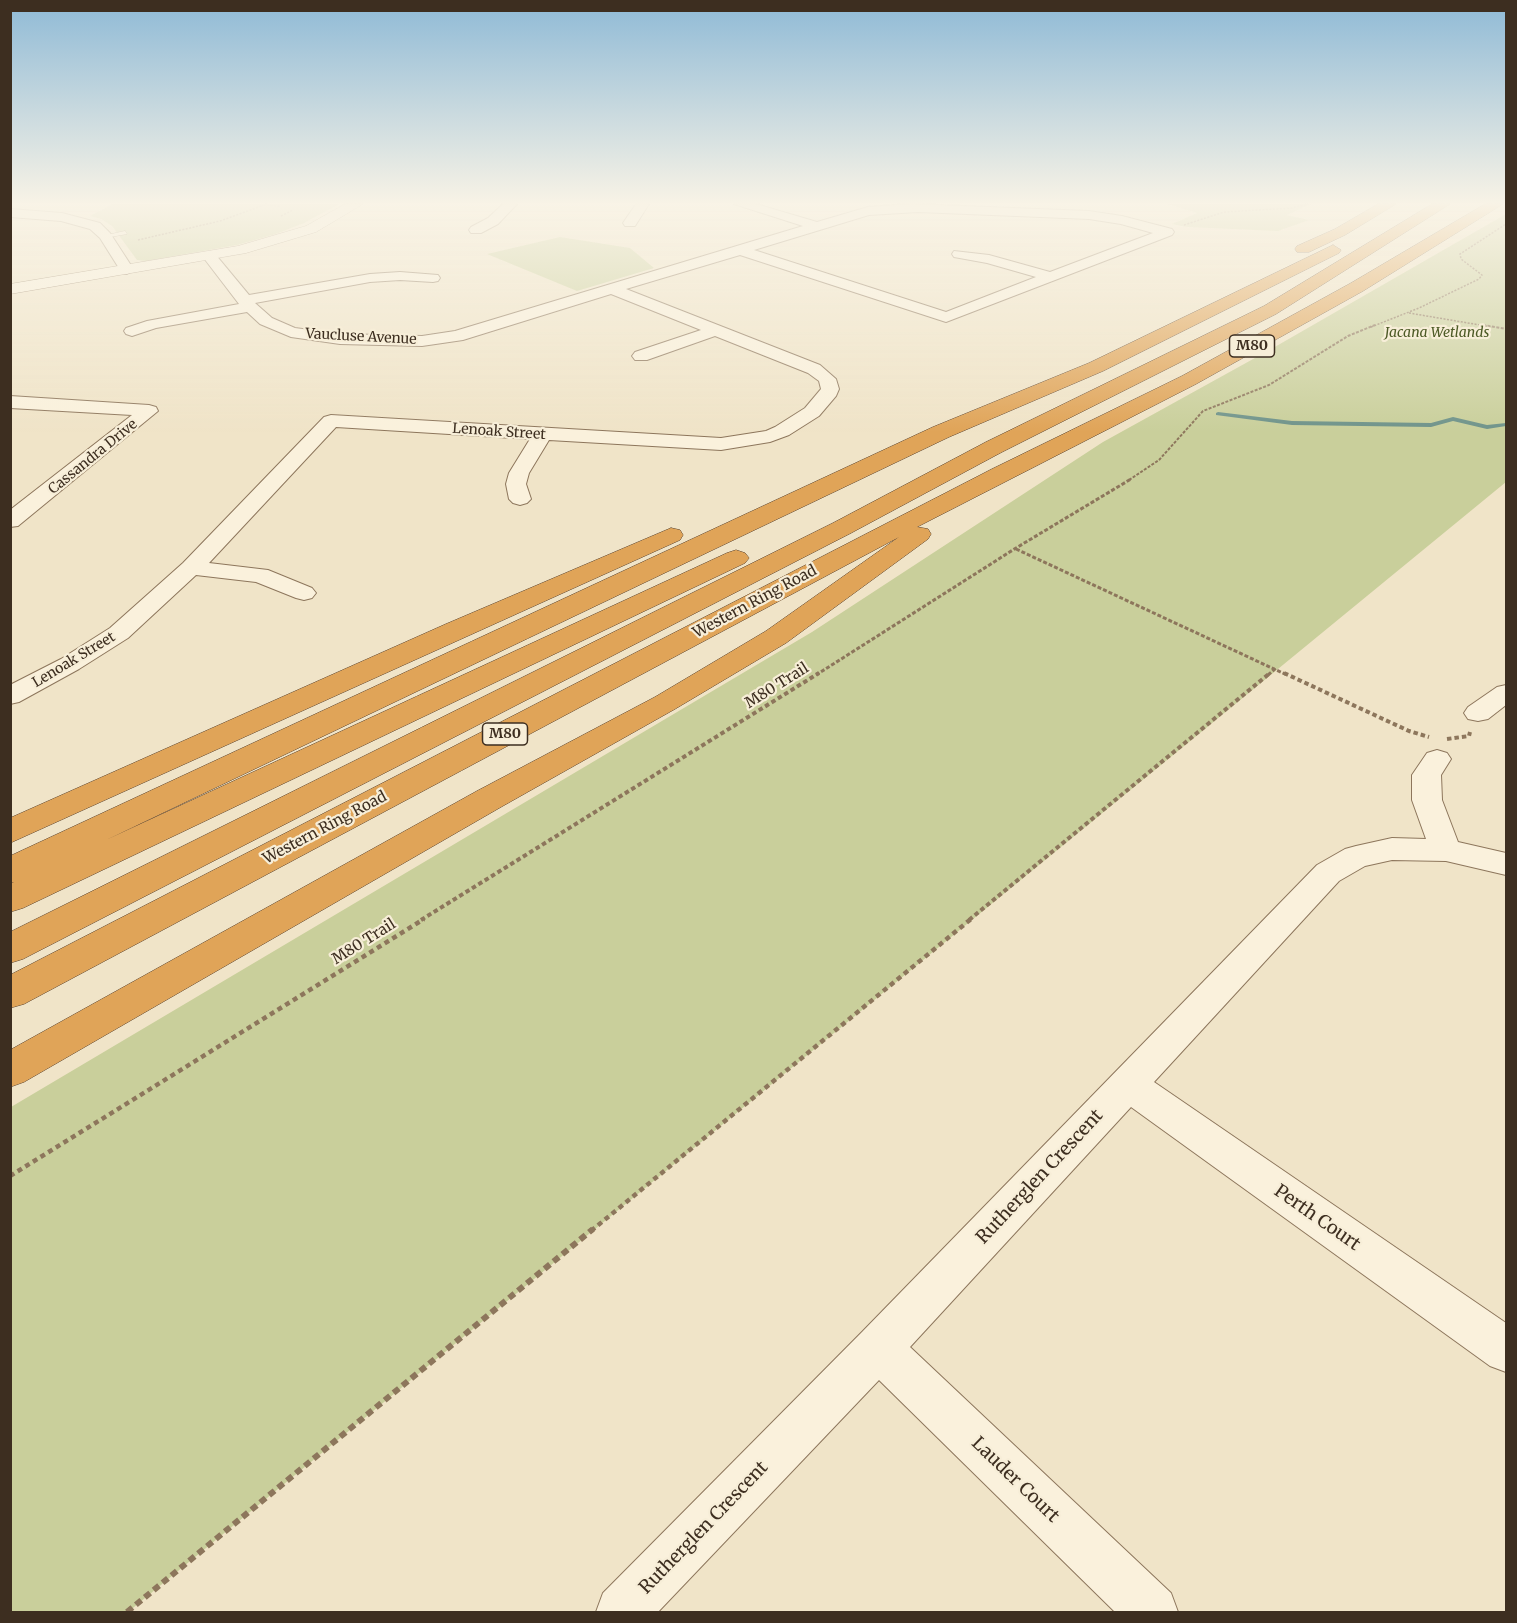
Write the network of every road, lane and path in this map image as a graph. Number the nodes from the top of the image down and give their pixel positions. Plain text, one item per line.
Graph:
1 (67, 280) edge
2 (229, 280) edge
3 (354, 280) edge
4 (642, 280) edge
5 (831, 280) edge
6 (1044, 280) edge
7 (1275, 280) edge
8 (1319, 280) edge
9 (1369, 280) edge
10 (1477, 280) edge
11 (10, 289) edge
12 (612, 289) junction
13 (249, 304) junction
14 (1408, 312) junction
15 (1143, 322) dead end
16 (1506, 329) edge
17 (716, 330) junction
18 (132, 331) dead end
19 (641, 356) dead end
20 (1002, 386) dead end
21 (10, 402) edge
22 (941, 432) junction
23 (542, 435) junction
24 (997, 460) junction
25 (520, 499) dead end
26 (10, 521) edge
27 (1016, 548) junction
28 (191, 568) junction
29 (304, 593) dead end
30 (1276, 668) junction
31 (1506, 693) edge
32 (10, 696) edge
33 (1478, 713) joint
34 (1437, 759) dead end
35 (10, 832) edge
36 (1446, 850) junction
37 (1506, 864) edge
38 (10, 871) edge
39 (10, 899) edge
40 (10, 949) edge
41 (10, 993) edge
42 (10, 1070) edge
43 (1128, 1084) junction
44 (10, 1176) edge
45 (878, 1348) junction
46 (1506, 1350) edge
47 (126, 1612) edge
48 (622, 1612) edge
49 (1152, 1612) edge

1 - 11 street
2 - 13 street, Vaucluse Avenue
3 - 13 street
4 - 12 street, Vaucluse Avenue
5 - 6 street
7 - 22 highway
8 - 24 highway, Western Ring Road / M80
9 - 24 highway, Western Ring Road / M80
10 - 14 path, M80 Trail
12 - 13 street, Vaucluse Avenue
12 - 17 street, Lenoak Street
13 - 18 street
14 - 16 path
14 - 27 path, M80 Trail
15 - 22 highway
17 - 19 street
17 - 23 street, Lenoak Street
20 - 35 highway
21 - 26 street, Cassandra Drive
22 - 38 highway
23 - 25 street
23 - 28 street, Lenoak Street
24 - 39 highway
24 - 40 highway, Western Ring Road / M80
24 - 41 highway, Western Ring Road / M80
24 - 42 highway
27 - 30 path
27 - 44 path, M80 Trail
28 - 29 street
28 - 32 street, Lenoak Street
30 - 33 path
30 - 47 path
31 - 33 street
34 - 36 street
36 - 37 street, Rutherglen Crescent
36 - 43 street, Rutherglen Crescent
43 - 45 street, Rutherglen Crescent
43 - 46 street, Perth Court
45 - 48 street, Rutherglen Crescent
45 - 49 street, Lauder Court

